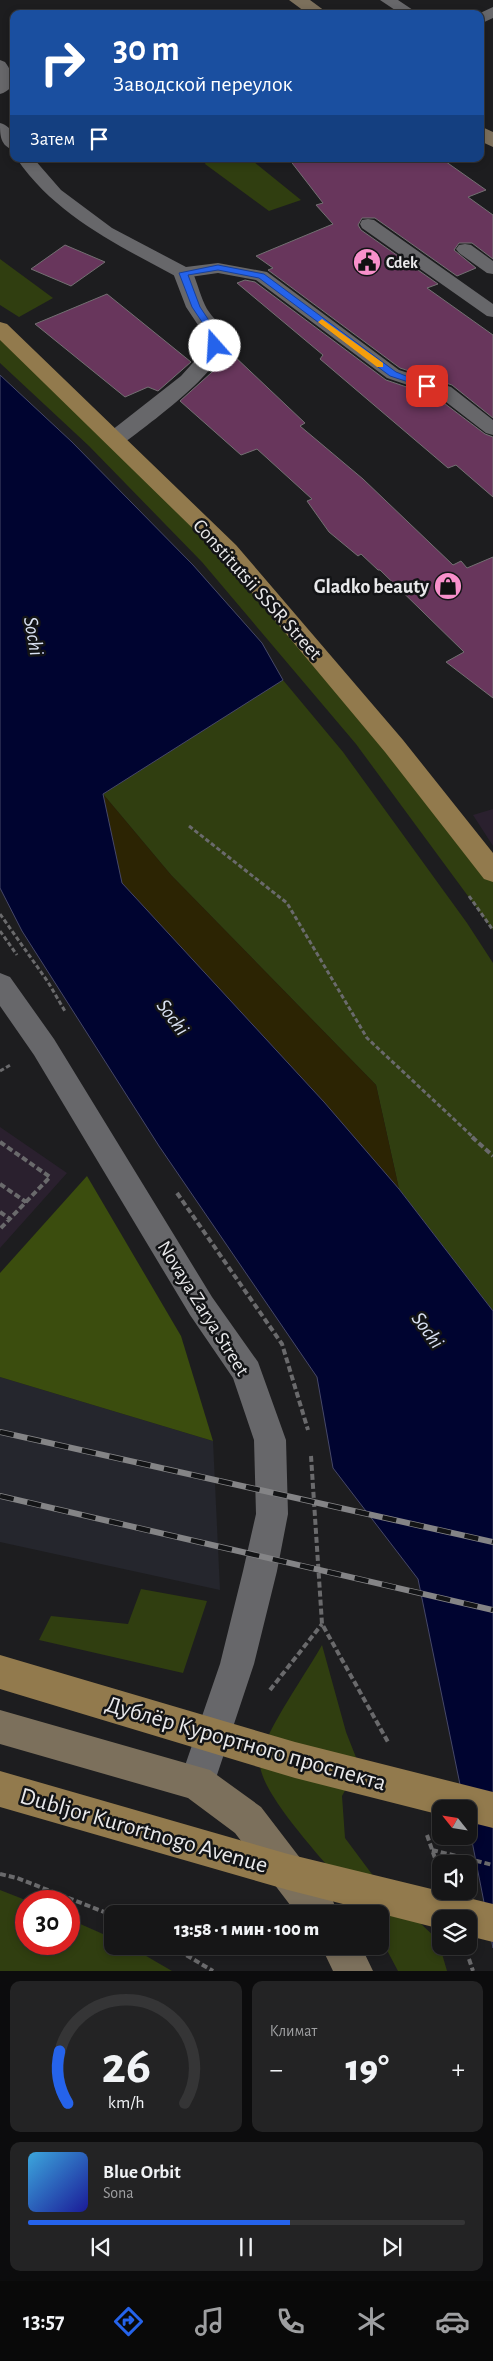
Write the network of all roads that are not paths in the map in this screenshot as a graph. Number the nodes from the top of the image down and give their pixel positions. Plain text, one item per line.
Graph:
1 (298, 0) edge
2 (387, 0) edge
3 (314, 10) edge
4 (405, 10) edge
5 (0, 65) edge
6 (0, 89) edge
7 (0, 128) edge
8 (10, 140) edge
9 (28, 162) edge
10 (368, 224) dead end
11 (465, 249) dead end
12 (493, 269) edge
13 (183, 273) junction
14 (493, 312) edge
15 (0, 328) edge
16 (493, 429) edge
17 (115, 439) junction
18 (493, 872) edge
19 (0, 984) edge
20 (0, 1672) edge
21 (0, 1727) edge
22 (196, 1784) junction
23 (0, 1788) edge
24 (493, 1810) edge
25 (313, 1905) edge
26 (493, 1923) edge
27 (345, 1955) edge
28 (354, 1971) edge

1 - 3 street
2 - 4 lane
5 - 6 lane
7 - 8 lane
9 - 13 lane
10 - 14 lane
11 - 12 lane
13 - 16 lane
13 - 17 street
15 - 17 main road, Constitutsii SSSR Street
17 - 18 main road, Constitutsii SSSR Street
19 - 22 street, Novaya Zarya Street
20 - 24 main road, Дублёр Курортного проспекта
21 - 22 street
22 - 25 street
23 - 26 main road
27 - 28 street

